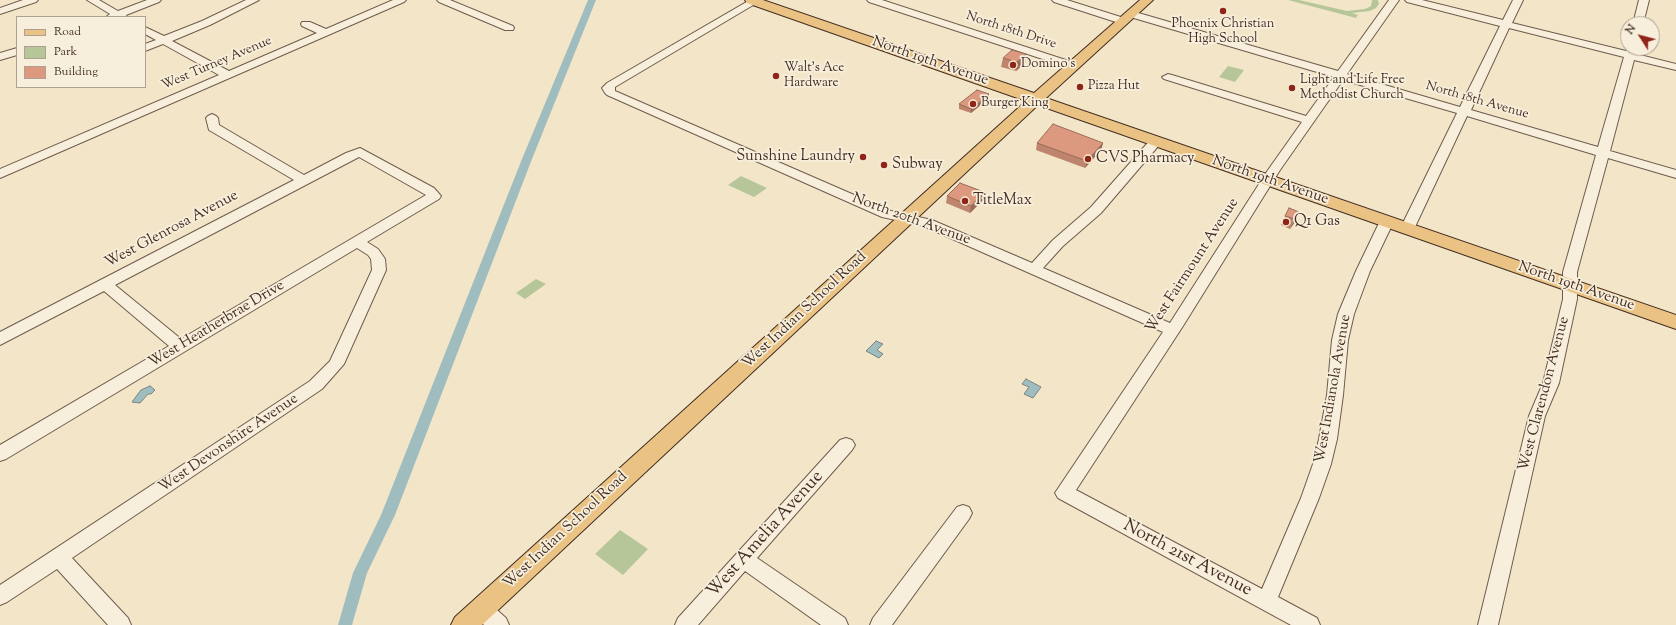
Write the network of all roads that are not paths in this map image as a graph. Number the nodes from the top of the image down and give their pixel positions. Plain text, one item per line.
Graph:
1 (33, 0) edge
2 (92, 0) edge
3 (156, 0) edge
4 (254, 0) edge
5 (401, 0) edge
6 (442, 0) edge
7 (872, 0) edge
8 (1057, 0) edge
9 (1147, 0) edge
10 (1394, 0) edge
11 (1410, 0) edge
12 (1518, 0) edge
13 (1644, 0) edge
14 (753, 1) edge
15 (0, 11) edge
16 (117, 16) edge
17 (1640, 16) edge
18 (1127, 18) junction
19 (306, 24) dead end
20 (1507, 24) junction
21 (509, 28) dead end
22 (146, 31) edge
23 (324, 32) junction
24 (164, 40) junction
25 (146, 48) edge
26 (1620, 50) edge
27 (16, 51) edge
28 (1630, 56) edge
29 (1643, 56) edge
30 (0, 57) edge
31 (1074, 66) junction
32 (1676, 67) edge
33 (228, 75) junction
34 (1340, 76) junction
35 (1168, 77) dead end
36 (1036, 99) junction
37 (1464, 112) junction
38 (212, 118) dead end
39 (1309, 121) junction
40 (1156, 141) junction
41 (1603, 152) junction
42 (0, 174) edge
43 (1676, 174) edge
44 (303, 180) junction
45 (1268, 180) junction
46 (434, 196) joint
47 (905, 219) junction
48 (1387, 221) junction
49 (1408, 229) junction
50 (358, 242) junction
51 (1034, 270) junction
52 (105, 284) junction
53 (1570, 285) junction
54 (1676, 322) edge
55 (1172, 330) junction
56 (0, 339) edge
57 (180, 347) junction
58 (846, 445) dead end
59 (0, 454) edge
60 (1064, 494) joint
61 (963, 513) dead end
62 (59, 557) junction
63 (744, 560) junction
64 (0, 596) edge
65 (1266, 602) junction
66 (481, 609) junction
67 (121, 625) edge
68 (464, 625) edge
69 (500, 625) edge
70 (685, 625) edge
71 (838, 625) edge
72 (880, 625) edge
73 (1310, 625) edge
74 (1488, 625) edge

1 - 15 street
2 - 16 street
3 - 16 street
4 - 24 street
5 - 23 street, West Turney Avenue
6 - 21 street
7 - 31 street, North 18th Drive
8 - 18 street, North 18th Avenue
9 - 18 main road, West Indian School Road
10 - 34 street, West Fairmount Avenue
11 - 20 street
12 - 20 street
13 - 17 street
14 - 36 main road, North 19th Avenue
14 - 47 street, North 20th Avenue
18 - 31 main road, West Indian School Road
18 - 34 street, North 18th Avenue
19 - 23 street
20 - 26 street
20 - 37 street
22 - 24 street
23 - 33 street, West Turney Avenue
24 - 25 street
24 - 33 street
27 - 30 street
28 - 41 street, West Clarendon Avenue
29 - 32 street
31 - 36 main road, West Indian School Road
33 - 42 street, West Turney Avenue
34 - 37 street, North 18th Avenue
34 - 39 street, West Fairmount Avenue
35 - 39 street
36 - 40 main road, North 19th Avenue
36 - 47 main road, West Indian School Road
37 - 41 street, North 18th Avenue
37 - 49 street
38 - 44 street
39 - 45 street, West Fairmount Avenue
40 - 45 main road, North 19th Avenue
40 - 51 street
41 - 43 street, North 18th Avenue
41 - 53 street, West Clarendon Avenue
44 - 46 street, West Glenrosa Avenue
44 - 52 street, West Glenrosa Avenue
45 - 48 main road, North 19th Avenue
45 - 55 street, West Fairmount Avenue
46 - 50 street, West Heatherbrae Drive
47 - 51 street, North 20th Avenue
47 - 66 main road, West Indian School Road
48 - 49 main road, North 19th Avenue
48 - 65 street, West Indianola Avenue
49 - 53 main road, North 19th Avenue
50 - 57 street, West Heatherbrae Drive
50 - 62 street, West Devonshire Avenue
51 - 55 street, North 20th Avenue
52 - 56 street, West Glenrosa Avenue
52 - 57 street
53 - 54 main road, North 19th Avenue
53 - 74 street, West Clarendon Avenue
55 - 60 street, West Fairmount Avenue
57 - 59 street, West Heatherbrae Drive
58 - 63 street, West Amelia Avenue
60 - 65 street, North 21st Avenue
61 - 72 street
62 - 64 street, West Devonshire Avenue
62 - 67 street
63 - 70 street, West Amelia Avenue
63 - 71 street
65 - 73 street, North 21st Avenue
66 - 68 main road, West Indian School Road
66 - 69 street

